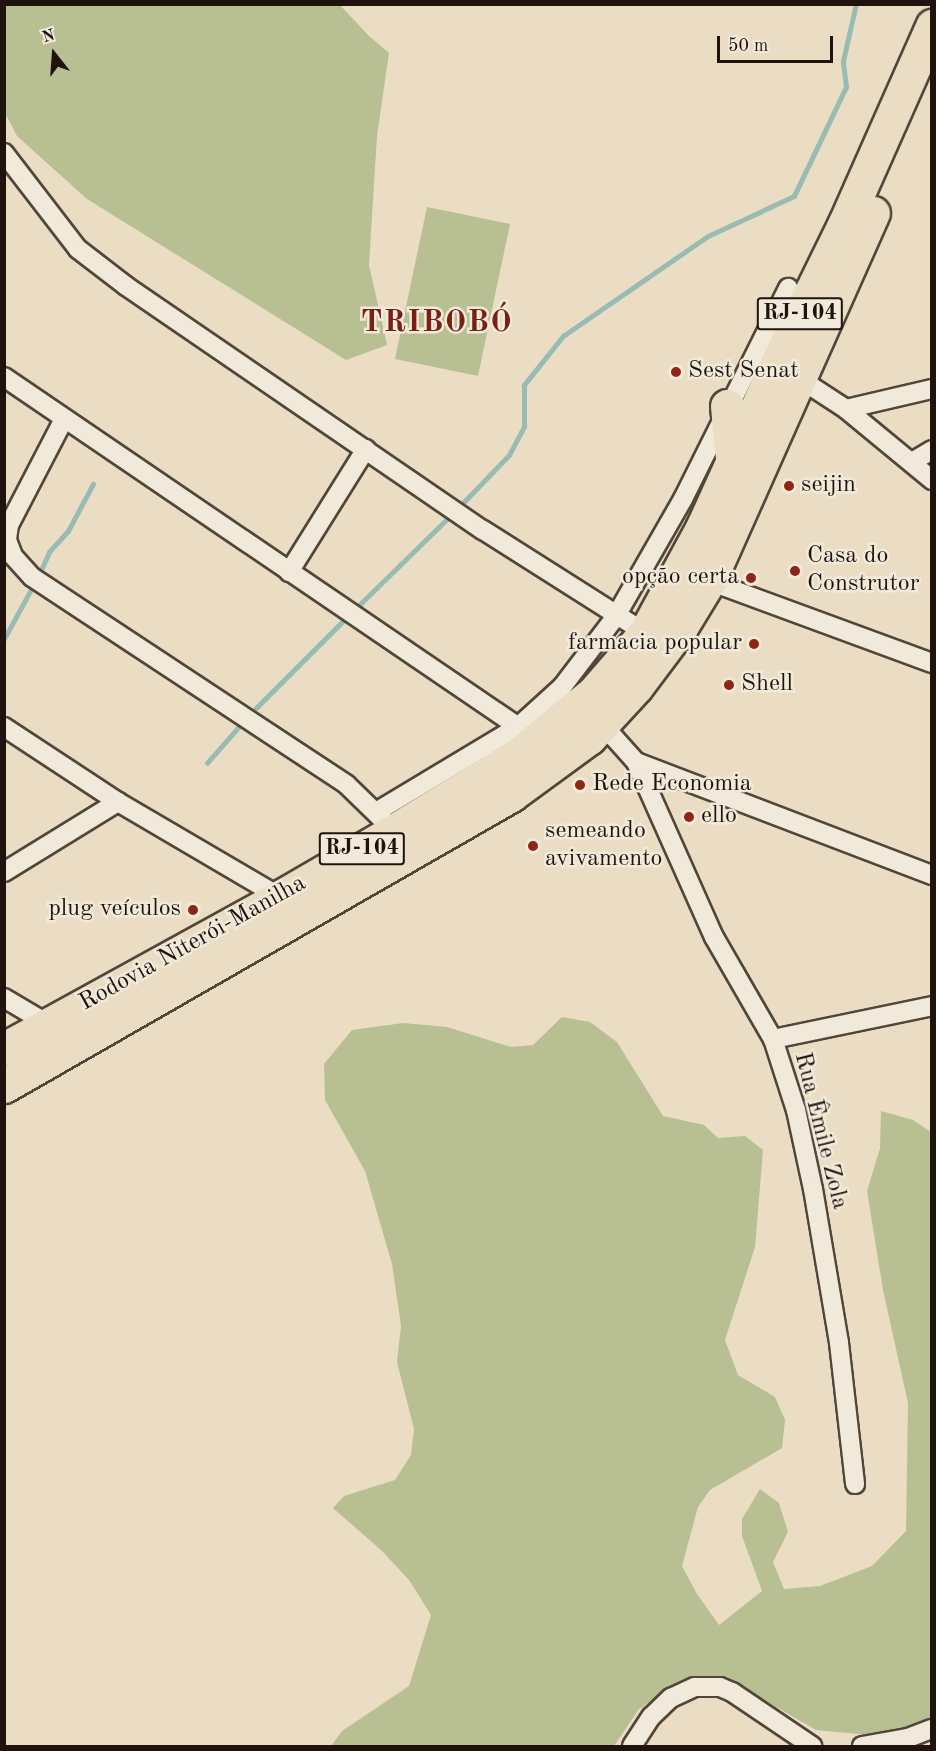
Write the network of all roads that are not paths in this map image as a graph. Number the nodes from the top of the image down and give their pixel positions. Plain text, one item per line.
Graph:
1 (932, 26) edge
2 (932, 78) edge
3 (4, 153) edge
4 (844, 225) junction
5 (788, 288) joint
6 (4, 377) edge
7 (800, 379) junction
8 (932, 388) edge
9 (727, 406) junction
10 (846, 409) junction
11 (64, 419) junction
12 (366, 449) junction
13 (932, 450) edge
14 (732, 460) junction
15 (912, 462) junction
16 (932, 480) edge
17 (289, 572) junction
18 (709, 581) junction
19 (616, 616) junction
20 (645, 633) junction
21 (932, 663) edge
22 (602, 724) junction
23 (4, 727) edge
24 (529, 733) junction
25 (636, 762) junction
26 (118, 802) junction
27 (384, 822) junction
28 (4, 872) edge
29 (932, 875) edge
30 (280, 897) junction
31 (4, 998) edge
32 (932, 1006) edge
33 (48, 1024) junction
34 (773, 1040) junction
35 (4, 1049) edge
36 (4, 1086) edge
37 (855, 1484) dead end
38 (932, 1729) edge
39 (632, 1746) edge
40 (813, 1746) edge
41 (862, 1746) edge

1 - 4 highway, Rodovia Niterói-Manilha / RJ-104
2 - 7 highway, Rodovia Niterói-Manilha / RJ-104
3 - 12 street
4 - 5 highway
4 - 14 highway, Rodovia Niterói-Manilha / RJ-104
5 - 9 street
6 - 11 street
7 - 10 street
7 - 18 highway, Rodovia Niterói-Manilha / RJ-104
8 - 10 street
9 - 14 highway
9 - 19 street
10 - 15 street
11 - 17 street
11 - 27 street
12 - 17 street
12 - 19 street
13 - 15 street
14 - 20 highway, Rodovia Niterói-Manilha / RJ-104
15 - 16 street
17 - 24 street
18 - 21 street
18 - 22 highway, Rodovia Niterói-Manilha / RJ-104
19 - 20 street
19 - 24 street
20 - 24 highway, Rodovia Niterói-Manilha / RJ-104
22 - 25 street, Rua Êmile Zola
22 - 36 highway, Rodovia Niterói-Manilha / RJ-104
23 - 26 street
24 - 27 highway, Rodovia Niterói-Manilha / RJ-104
25 - 29 street
25 - 34 street, Rua Êmile Zola
26 - 28 street
26 - 30 street
27 - 30 highway, Rodovia Niterói-Manilha / RJ-104
30 - 33 highway, Rodovia Niterói-Manilha / RJ-104
31 - 33 street
32 - 34 street
33 - 35 highway, Rodovia Niterói-Manilha / RJ-104
34 - 37 street, Rua Êmile Zola
38 - 41 street
39 - 40 street

